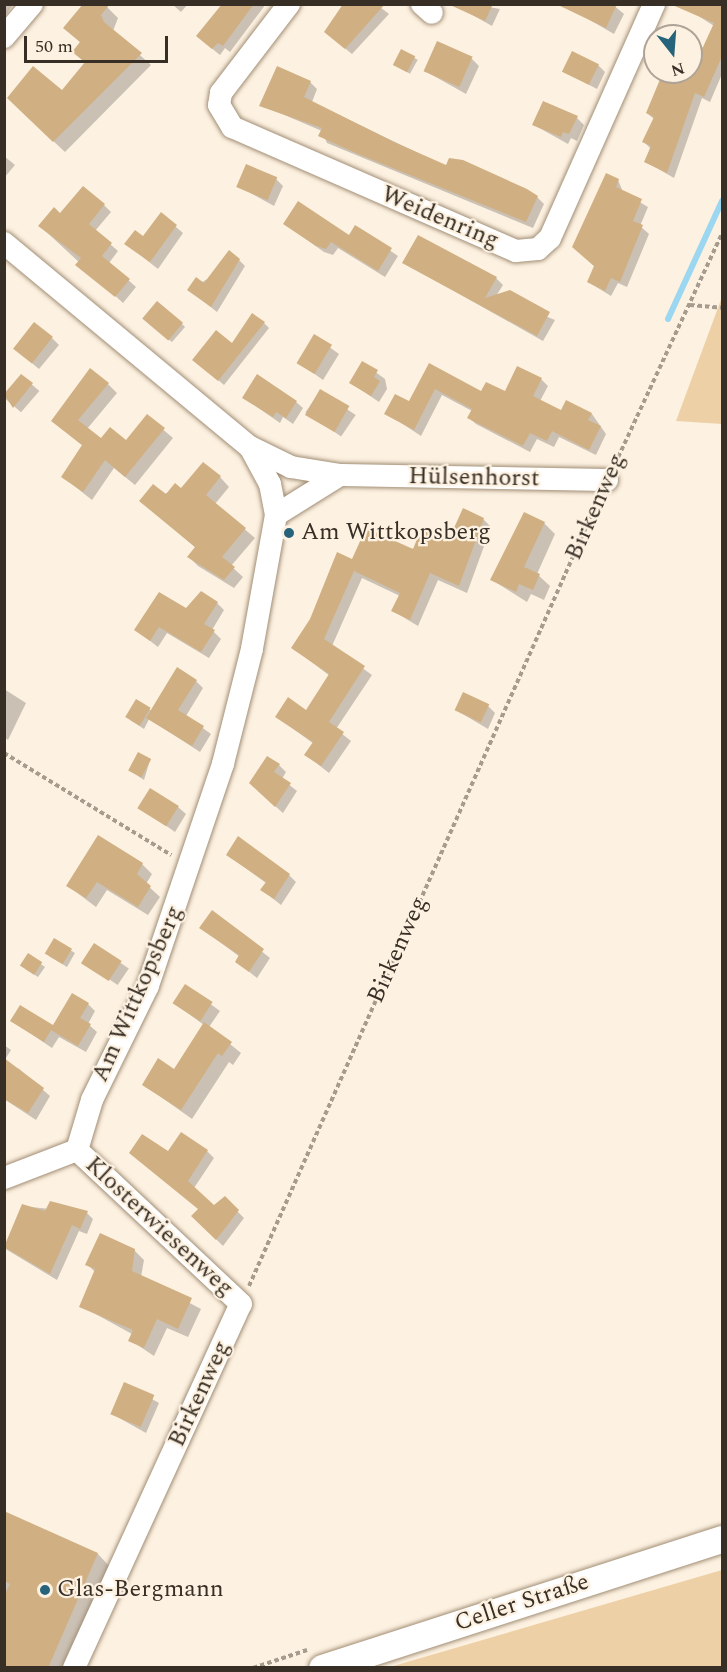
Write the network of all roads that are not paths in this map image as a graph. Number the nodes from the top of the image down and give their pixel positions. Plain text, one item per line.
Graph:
1 (32, 4) edge
2 (289, 4) edge
3 (654, 4) edge
4 (4, 37) edge
5 (4, 243) edge
6 (249, 447) junction
7 (340, 475) junction
8 (608, 480) road end
9 (276, 515) junction
10 (77, 1150) junction
11 (4, 1178) edge
12 (241, 1304) joint
13 (723, 1539) edge
14 (75, 1668) edge
15 (322, 1668) edge

1 - 4 street
2 - 3 street, Weidenring
5 - 6 street, Am Wittkopsberg
6 - 7 street, Hülsenhorst
6 - 9 street, Am Wittkopsberg
7 - 8 street, Hülsenhorst
7 - 9 street
9 - 10 street, Am Wittkopsberg
10 - 11 street
10 - 12 street, Klosterwiesenweg
12 - 14 street, Birkenweg
13 - 15 street, Celler Straße

